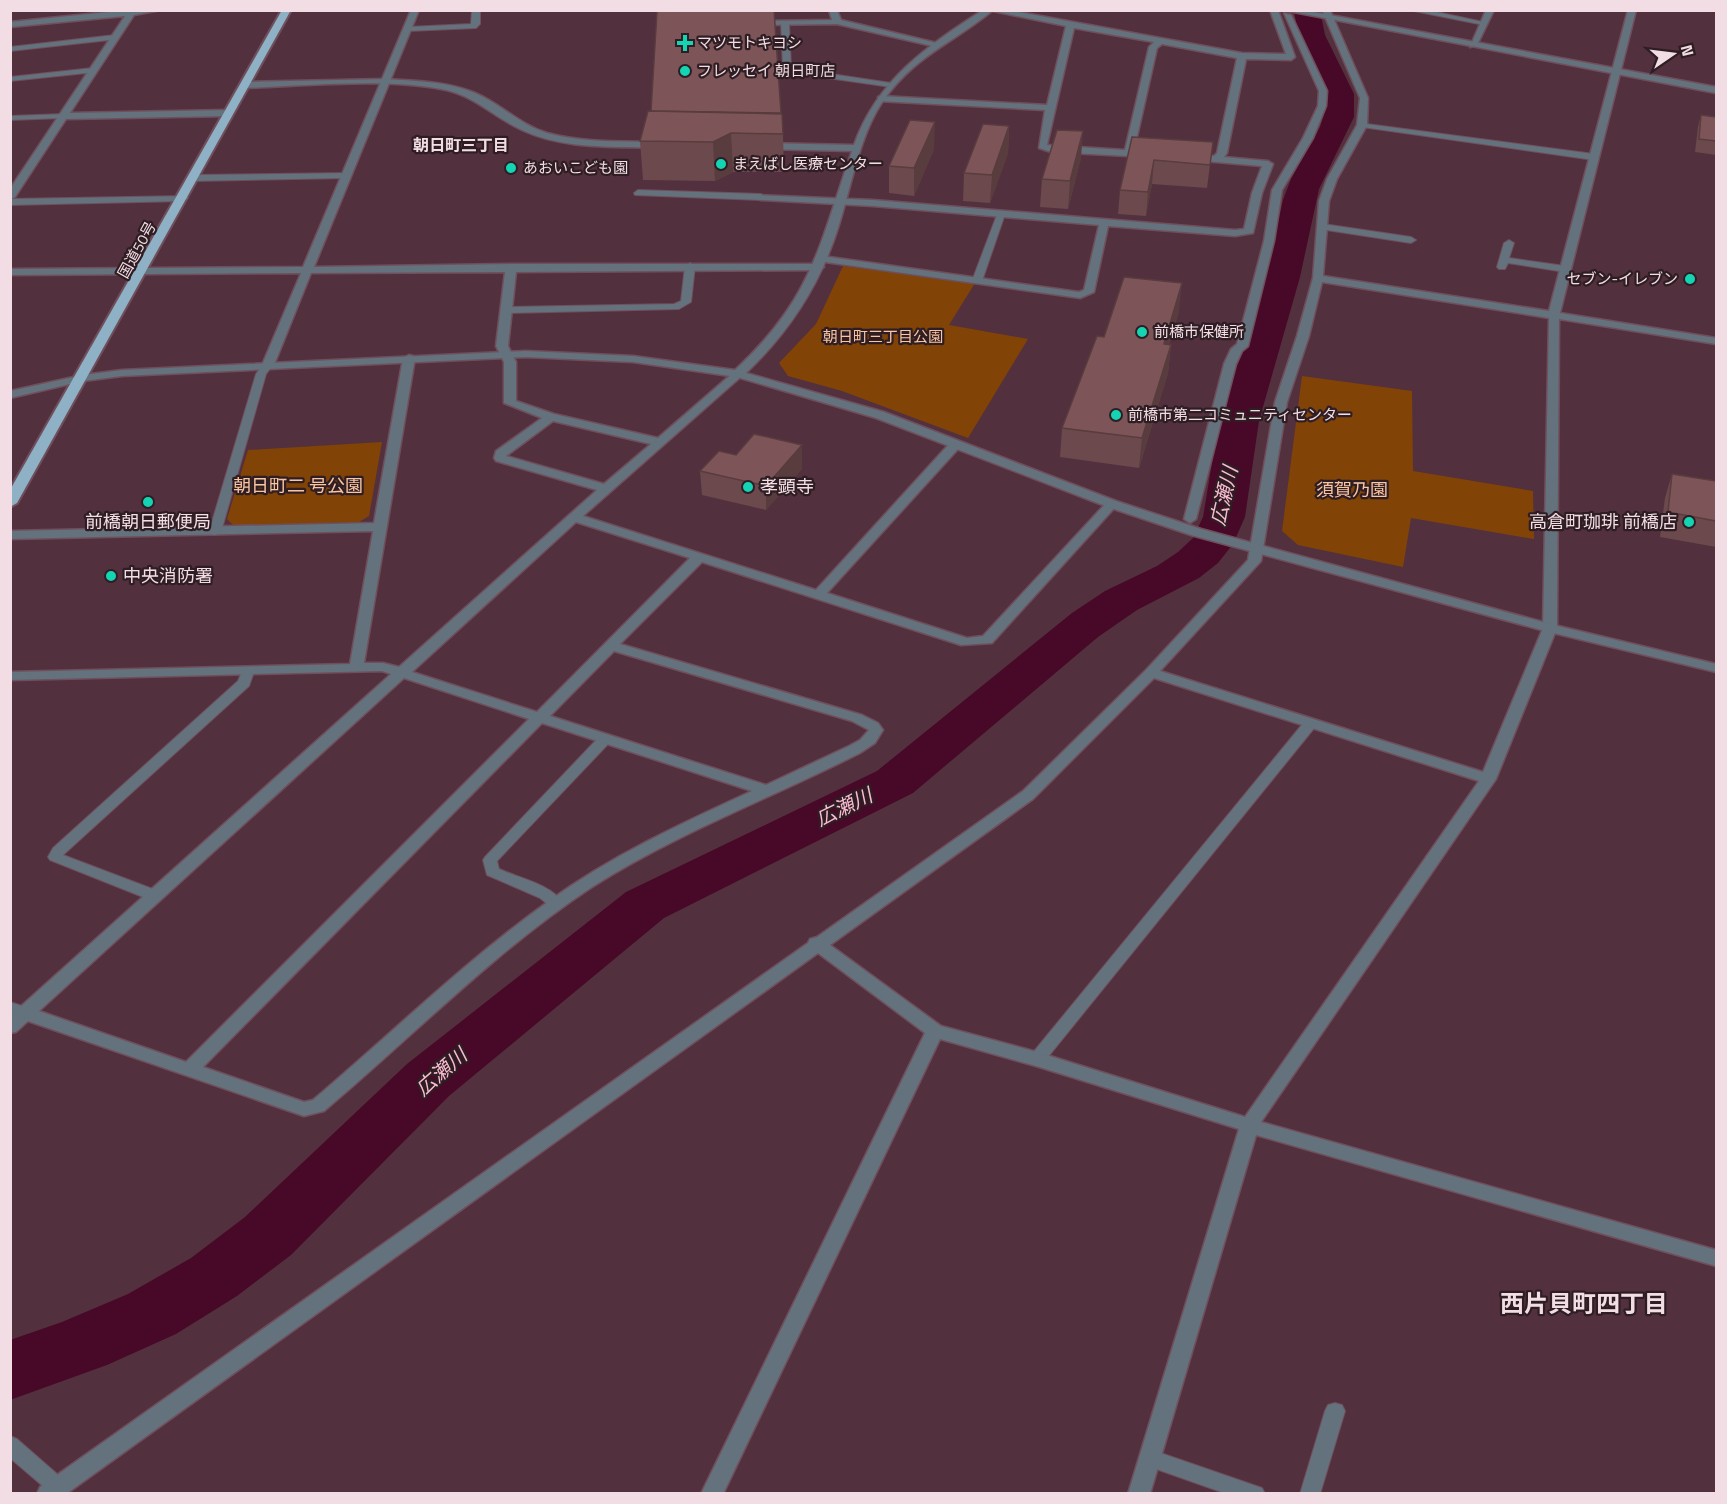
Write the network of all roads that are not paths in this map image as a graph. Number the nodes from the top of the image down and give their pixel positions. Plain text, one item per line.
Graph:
1 (157, 10) edge
2 (287, 10) edge
3 (415, 10) edge
4 (476, 10) edge
5 (833, 10) edge
6 (990, 10) edge
7 (1274, 10) edge
8 (1412, 10) edge
9 (1490, 10) edge
10 (1632, 10) edge
11 (132, 12) edge
12 (1289, 12) edge
13 (1324, 15) edge
14 (837, 22) junction
15 (785, 23) junction
16 (1484, 23) junction
17 (740, 24) edge
18 (10, 25) edge
19 (1072, 25) junction
20 (408, 29) junction
21 (115, 38) junction
22 (1160, 41) junction
23 (937, 44) junction
24 (1473, 45) junction
25 (10, 49) edge
26 (1242, 56) junction
27 (93, 70) junction
28 (1616, 73) junction
29 (10, 80) edge
30 (385, 82) junction
31 (245, 85) junction
32 (891, 85) junction
33 (1716, 90) edge
34 (881, 99) junction
35 (1049, 108) junction
36 (228, 113) junction
37 (62, 116) junction
38 (10, 118) edge
39 (1362, 125) junction
40 (675, 145) edge
41 (755, 146) edge
42 (859, 148) junction
43 (1129, 153) junction
44 (1162, 155) edge
45 (1594, 156) junction
46 (1184, 157) edge
47 (1217, 159) junction
48 (347, 175) junction
49 (194, 178) junction
50 (638, 193) dead end
51 (761, 197) joint
52 (184, 198) junction
53 (10, 199) edge
54 (841, 202) junction
55 (1001, 214) junction
56 (1104, 223) junction
57 (1323, 227) junction
58 (1411, 240) dead end
59 (1509, 243) dead end
60 (821, 263) junction
61 (690, 266) junction
62 (511, 267) junction
63 (309, 269) junction
64 (1565, 269) junction
65 (143, 270) junction
66 (10, 272) edge
67 (1318, 278) junction
68 (977, 281) junction
69 (507, 310) junction
70 (1554, 315) junction
71 (1716, 341) edge
72 (507, 355) junction
73 (409, 358) junction
74 (268, 365) junction
75 (738, 374) junction
76 (83, 378) junction
77 (10, 395) edge
78 (551, 417) junction
79 (660, 442) junction
80 (954, 446) junction
81 (606, 489) junction
82 (10, 503) edge
83 (1112, 504) junction
84 (574, 517) junction
85 (1190, 519) dead end
86 (380, 527) junction
87 (215, 532) junction
88 (10, 535) edge
89 (1258, 549) junction
90 (699, 557) junction
91 (818, 595) junction
92 (1550, 628) junction
93 (612, 646) junction
94 (356, 667) junction
95 (1716, 668) edge
96 (248, 672) junction
97 (400, 673) junction
98 (1151, 673) junction
99 (10, 676) edge
100 (538, 717) junction
101 (1310, 724) junction
102 (605, 739) junction
103 (1488, 779) junction
104 (767, 791) junction
105 (153, 895) junction
106 (556, 903) junction
107 (816, 943) junction
108 (18, 1011) edge
109 (10, 1027) edge
110 (935, 1031) junction
111 (1037, 1059) junction
112 (189, 1070) junction
113 (1250, 1124) junction
114 (1716, 1258) edge
115 (1335, 1411) dead end
116 (10, 1445) edge
117 (1149, 1458) junction
118 (57, 1491) edge
119 (712, 1494) edge
120 (1139, 1494) edge
121 (1255, 1494) edge
122 (1310, 1494) edge

1 - 11 street
2 - 31 highway, 国道50号
3 - 20 street
4 - 20 lane
5 - 14 street
6 - 19 street
6 - 23 street
7 - 26 street
8 - 16 lane
9 - 16 street
10 - 28 street
11 - 18 street
11 - 21 street
12 - 13 street
12 - 85 street
13 - 24 street
13 - 39 street
14 - 15 street
14 - 23 street
15 - 17 street
15 - 32 lane
16 - 24 street
19 - 22 street
19 - 35 street
20 - 30 street
21 - 25 lane
21 - 27 street
22 - 26 street
22 - 43 street
23 - 32 street
24 - 28 street
26 - 47 street
27 - 29 lane
27 - 37 street
28 - 33 street
28 - 45 street
30 - 31 street
30 - 40 street
30 - 48 street
31 - 36 highway, 国道50号
32 - 34 street
34 - 35 street
34 - 42 street
35 - 43 street
36 - 37 street
36 - 49 highway, 国道50号
37 - 38 lane
37 - 53 street
39 - 45 lane
39 - 57 street
41 - 42 street
42 - 54 street
43 - 44 street
45 - 64 street
46 - 47 street
47 - 56 street
48 - 49 lane
48 - 63 street
49 - 52 highway, 国道50号
50 - 51 lane
51 - 54 street
52 - 53 lane
52 - 65 highway, 国道50号
54 - 55 street
54 - 60 street
55 - 56 street
55 - 68 lane
56 - 68 street
57 - 58 lane
57 - 67 street
59 - 64 lane
60 - 61 street
60 - 68 street
60 - 75 street
61 - 62 street
61 - 69 lane
62 - 63 street
62 - 69 street
63 - 65 street
63 - 74 street
64 - 70 street
65 - 66 street
65 - 76 highway, 国道50号
67 - 70 street
67 - 89 street
69 - 72 street
70 - 71 street
70 - 92 street
72 - 73 street
72 - 75 street
72 - 78 street
73 - 74 street
73 - 86 street
74 - 76 street
74 - 87 lane
75 - 79 street
75 - 80 street
76 - 77 street
76 - 82 highway, 国道50号
78 - 79 street
78 - 81 street
79 - 81 street
80 - 83 street
80 - 91 street
81 - 84 street
83 - 89 street
83 - 91 street
84 - 90 street
84 - 97 street
86 - 87 street
86 - 94 street
87 - 88 street
89 - 92 street
89 - 98 street
90 - 91 street
90 - 93 street
92 - 95 street
92 - 103 street
93 - 100 street
93 - 104 street
94 - 96 street
94 - 97 street
96 - 99 street
96 - 105 lane
97 - 100 street
97 - 105 street
98 - 101 street
98 - 107 street
100 - 102 street
100 - 112 street
101 - 103 street
101 - 111 lane
102 - 104 street
102 - 106 lane
103 - 113 street
104 - 106 street
105 - 108 street
106 - 112 street
107 - 110 street
107 - 118 street
108 - 109 street
108 - 112 street
110 - 111 street
110 - 119 street
111 - 113 street
113 - 114 street
113 - 117 street
115 - 122 lane
116 - 118 lane
117 - 120 street
117 - 121 lane

